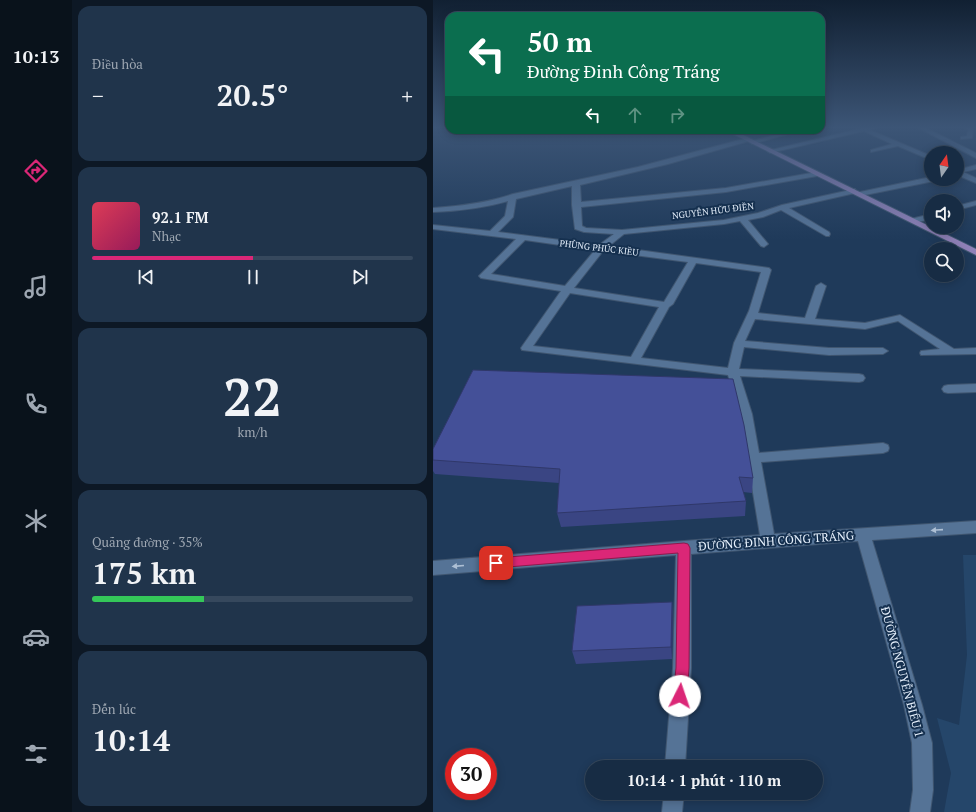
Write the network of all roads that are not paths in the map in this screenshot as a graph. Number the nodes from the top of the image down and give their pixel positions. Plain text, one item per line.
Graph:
1 (662, 164) edge
2 (796, 164) edge
3 (976, 167) edge
4 (964, 170) edge
5 (817, 174) junction
6 (964, 175) edge
7 (924, 180) edge
8 (976, 181) edge
9 (576, 184) junction
10 (852, 191) junction
11 (860, 194) junction
12 (513, 196) junction
13 (976, 203) edge
14 (576, 205) junction
15 (964, 206) edge
16 (782, 207) junction
17 (433, 210) edge
18 (742, 218) junction
19 (924, 218) edge
20 (914, 221) junction
21 (433, 227) edge
22 (622, 232) junction
23 (492, 233) junction
24 (826, 234) dead end
25 (522, 238) junction
26 (764, 244) dead end
27 (601, 248) junction
28 (976, 252) edge
29 (694, 260) junction
30 (821, 286) dead end
31 (567, 290) junction
32 (665, 305) junction
33 (752, 316) junction
34 (809, 322) junction
35 (739, 343) junction
36 (976, 351) edge
37 (883, 352) dead end
38 (952, 352) junction
39 (925, 353) dead end
40 (634, 361) junction
41 (733, 372) junction
42 (859, 378) dead end
43 (976, 388) edge
44 (948, 389) dead end
45 (883, 448) dead end
46 (753, 458) junction
47 (976, 527) edge
48 (863, 534) junction
49 (768, 541) junction
50 (684, 548) junction
51 (433, 568) edge
52 (675, 760) edge
53 (673, 800) edge
54 (672, 812) edge
55 (920, 812) edge

1 - 9 street
2 - 5 main road
3 - 4 street
5 - 10 main road
5 - 14 street
6 - 8 street
7 - 11 street
9 - 12 street
9 - 14 street
10 - 11 main road
10 - 16 street, NGUYỄN HỮU ĐIỀN
11 - 20 main road
12 - 17 street
12 - 23 street
13 - 15 street
14 - 22 street, NGUYỄN HỮU ĐIỀN
16 - 18 street, NGUYỄN HỮU ĐIỀN
16 - 24 street
18 - 22 street, NGUYỄN HỮU ĐIỀN
18 - 26 street
19 - 20 street
20 - 28 main road
21 - 23 street, PHÙNG PHÚC KIỀU
22 - 27 street
23 - 25 street, PHÙNG PHÚC KIỀU
25 - 27 street, PHÙNG PHÚC KIỀU
25 - 31 street
27 - 29 street, PHÙNG PHÚC KIỀU
27 - 31 street
29 - 32 street
29 - 33 street, PHÙNG PHÚC KIỀU
30 - 34 street
31 - 32 street
31 - 40 street
32 - 40 street
33 - 34 street
33 - 35 street
34 - 38 street
35 - 37 street
35 - 41 street
36 - 38 street
38 - 39 street
40 - 41 street
41 - 42 street
41 - 46 street
43 - 44 street
45 - 46 street
46 - 49 street
47 -> 48 street, ĐƯỜNG ĐINH CÔNG TRÁNG
48 - 49 street, ĐƯỜNG ĐINH CÔNG TRÁNG
48 - 55 street, ĐƯỜNG NGUYỄN BIỂU 1
49 - 50 street, ĐƯỜNG ĐINH CÔNG TRÁNG
50 -> 51 street, ĐƯỜNG ĐINH CÔNG TRÁNG
50 - 52 street
53 - 54 street

